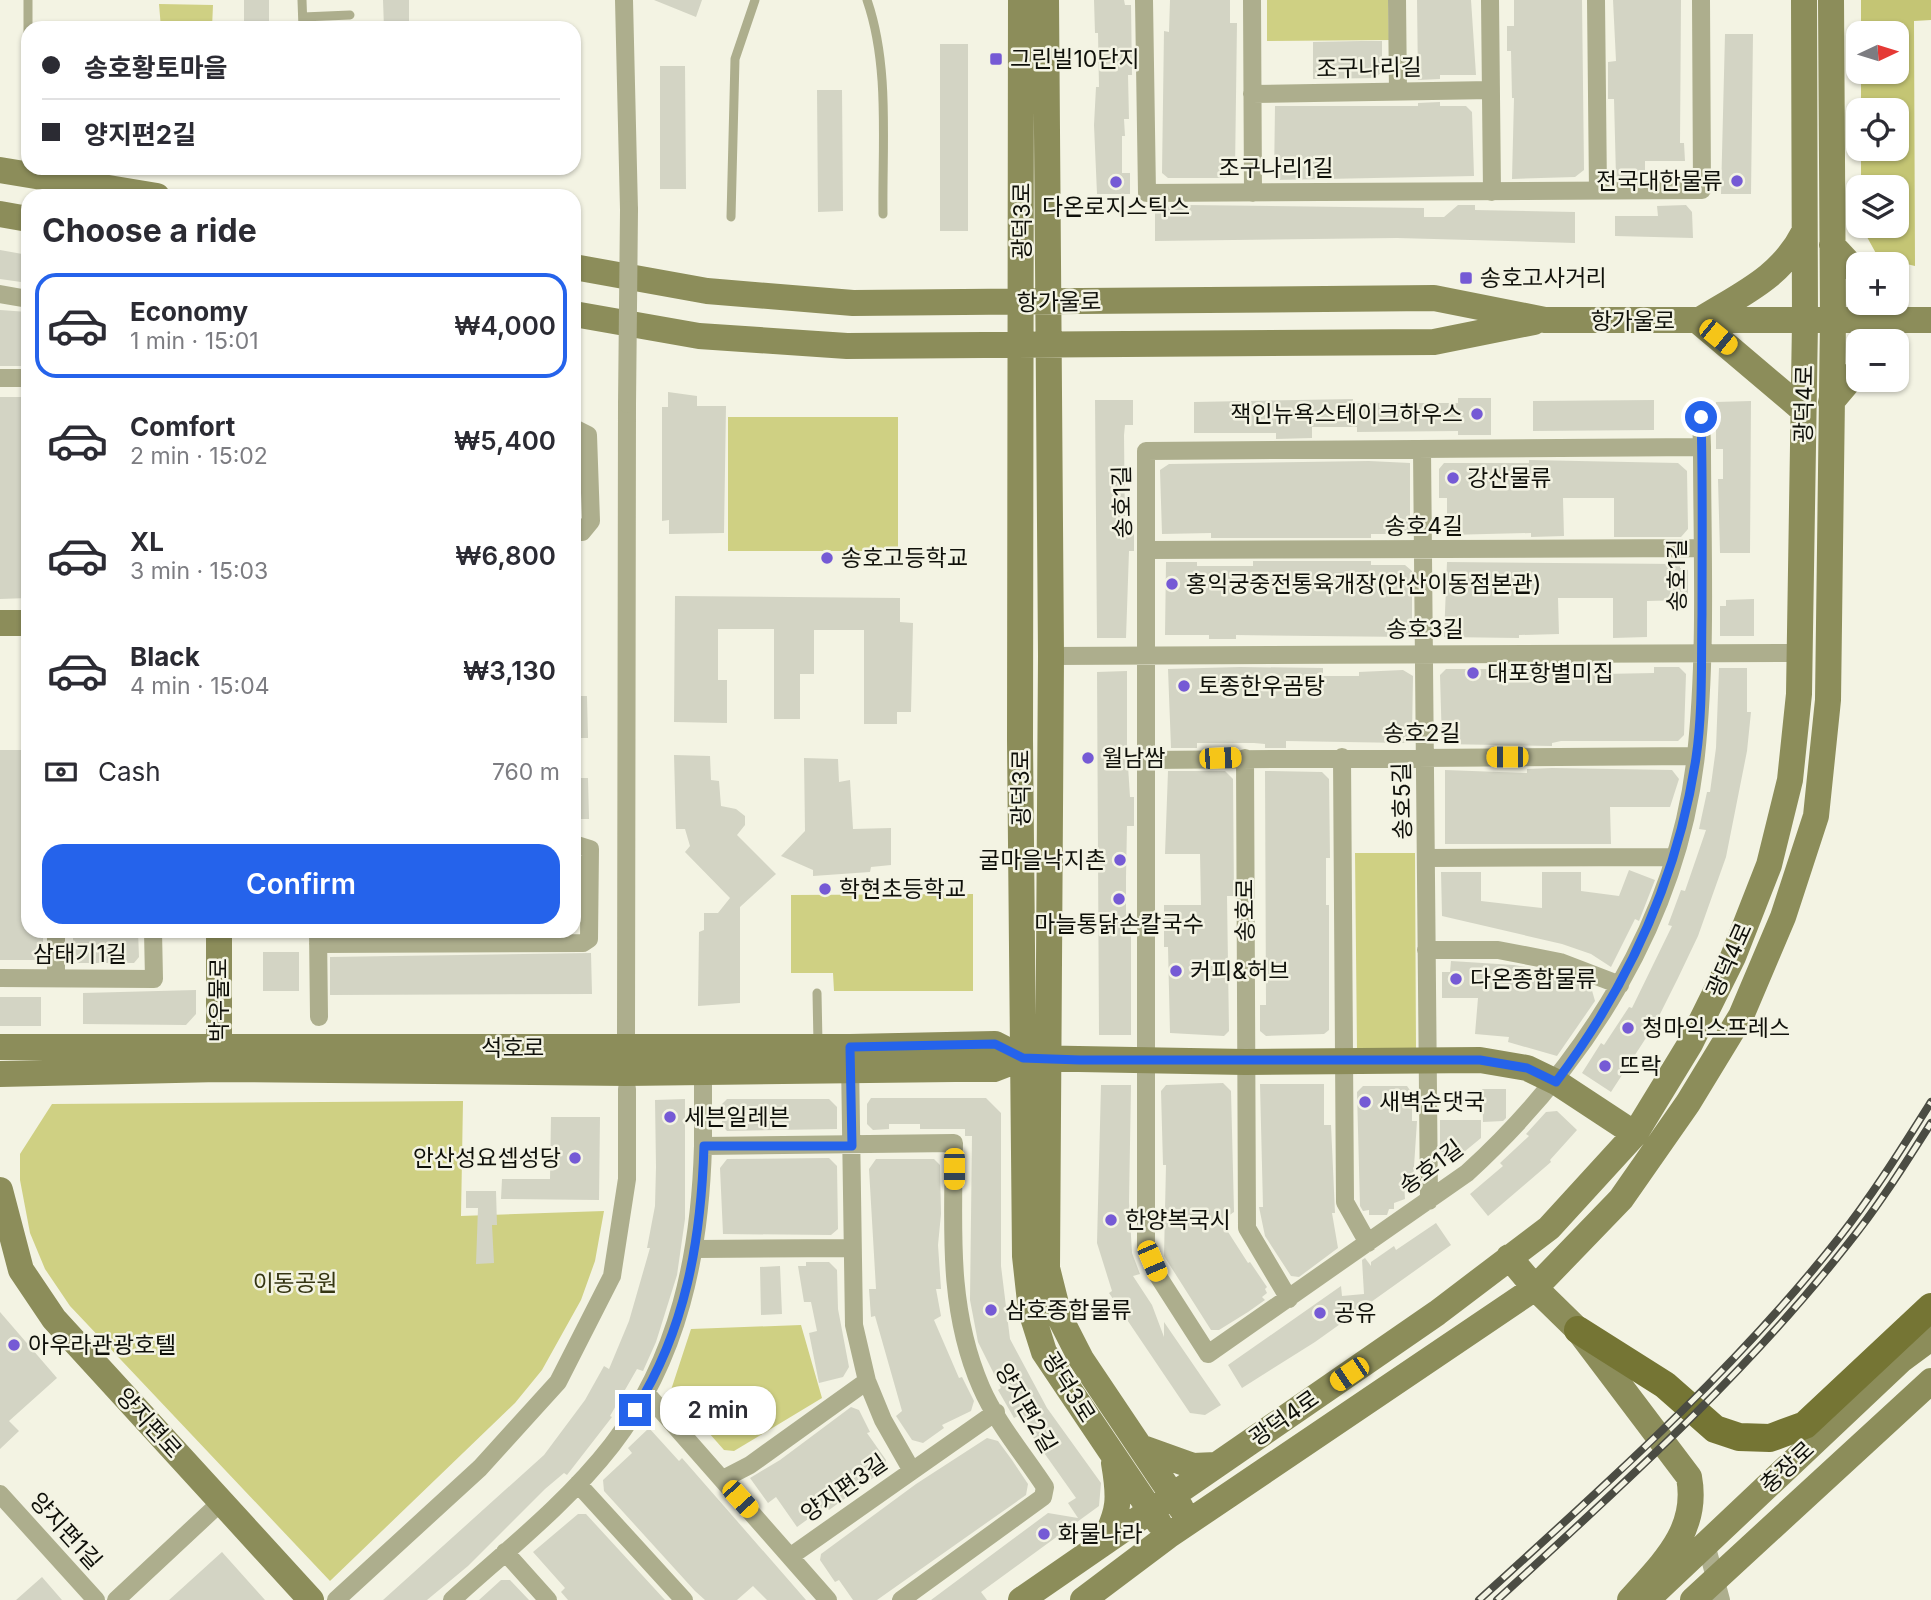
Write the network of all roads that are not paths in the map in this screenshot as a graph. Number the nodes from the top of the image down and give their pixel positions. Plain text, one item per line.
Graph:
1 (28, 0) edge
2 (302, 0) edge
3 (624, 0) edge
4 (755, 0) edge
5 (867, 0) edge
6 (1021, 0) edge
7 (1046, 0) edge
8 (1144, 0) edge
9 (1252, 0) edge
10 (1397, 0) edge
11 (1490, 0) edge
12 (1597, 0) edge
13 (1701, 0) edge
14 (1804, 0) edge
15 (1831, 0) edge
16 (350, 15) dead end
17 (303, 17) junction
18 (28, 21) edge
19 (303, 21) edge
20 (1491, 90) junction
21 (1398, 93) junction
22 (1252, 94) junction
23 (0, 170) edge
24 (21, 173) edge
25 (30, 175) edge
26 (115, 189) edge
27 (1598, 191) junction
28 (1492, 192) junction
29 (1253, 193) junction
30 (0, 214) edge
31 (883, 214) dead end
32 (732, 217) dead end
33 (21, 218) edge
34 (1804, 232) junction
35 (1832, 244) junction
36 (1846, 260) edge
37 (581, 268) edge
38 (0, 294) edge
39 (21, 298) edge
40 (1035, 302) junction
41 (1909, 309) edge
42 (581, 315) edge
43 (1545, 320) junction
44 (1833, 320) junction
45 (1698, 321) junction
46 (1928, 321) edge
47 (1805, 322) junction
48 (1909, 333) edge
49 (1034, 346) junction
50 (0, 378) edge
51 (21, 378) edge
52 (1846, 384) edge
53 (1831, 401) junction
54 (1803, 410) junction
55 (1701, 417) dead end
56 (581, 431) edge
57 (1702, 447) junction
58 (1422, 449) junction
59 (581, 529) edge
60 (1702, 548) junction
61 (1146, 550) junction
62 (1425, 551) junction
63 (0, 623) edge
64 (21, 623) edge
65 (1702, 652) junction
66 (1426, 653) junction
67 (1800, 653) junction
68 (1146, 654) junction
69 (1051, 656) junction
70 (1696, 756) junction
71 (1342, 757) junction
72 (1426, 757) junction
73 (1245, 758) junction
74 (1147, 760) junction
75 (581, 846) edge
76 (1673, 857) junction
77 (1427, 858) junction
78 (55, 938) edge
79 (153, 938) edge
80 (219, 938) edge
81 (318, 938) edge
82 (362, 938) edge
83 (1426, 950) junction
84 (0, 978) edge
85 (56, 978) junction
86 (1620, 985) junction
87 (817, 993) dead end
88 (319, 1017) dead end
89 (626, 1036) dead end
90 (0, 1047) edge
91 (219, 1057) junction
92 (817, 1058) junction
93 (850, 1058) junction
94 (1023, 1058) junction
95 (1049, 1059) junction
96 (1342, 1060) junction
97 (1426, 1060) junction
98 (1148, 1061) junction
99 (1245, 1062) junction
100 (703, 1072) junction
101 (0, 1074) edge
102 (1556, 1082) junction
103 (627, 1089) dead end
104 (1635, 1133) junction
105 (704, 1146) junction
106 (852, 1146) junction
107 (0, 1190) edge
108 (1429, 1201) junction
109 (1368, 1243) junction
110 (852, 1248) junction
111 (696, 1249) junction
112 (1510, 1257) junction
113 (1535, 1288) junction
114 (1289, 1298) junction
115 (1931, 1307) edge
116 (1931, 1321) edge
117 (1578, 1330) junction
118 (1931, 1338) edge
119 (1901, 1360) junction
120 (867, 1381) junction
121 (1931, 1381) edge
122 (646, 1393) junction
123 (996, 1412) junction
124 (1140, 1447) junction
125 (1112, 1454) junction
126 (1216, 1465) junction
127 (912, 1471) junction
128 (723, 1479) junction
129 (578, 1484) junction
130 (0, 1494) edge
131 (1173, 1495) junction
132 (220, 1503) junction
133 (1151, 1510) junction
134 (1190, 1521) junction
135 (1168, 1536) junction
136 (1103, 1544) junction
137 (1706, 1544) junction
138 (505, 1552) junction
139 (790, 1556) junction
140 (1718, 1590) edge
141 (96, 1600) edge
142 (116, 1600) edge
143 (311, 1600) edge
144 (336, 1600) edge
145 (452, 1600) edge
146 (548, 1600) edge
147 (684, 1600) edge
148 (828, 1600) edge
149 (901, 1600) edge
150 (1021, 1600) edge
151 (1083, 1600) edge
152 (1630, 1600) edge
153 (1647, 1600) edge
154 (1693, 1600) edge

1 - 18 lane
2 - 17 lane
3 - 89 street, bridge
4 - 32 lane
5 - 31 lane
6 - 40 main road, 광덕3로
7 - 40 main road, 광덕3로
8 - 29 street, 조구나리1길
9 - 22 street
10 - 21 street
11 - 20 street
12 - 27 street
13 - 27 street, 조구나리1길
14 - 34 main road, 광덕4로
15 - 35 main road, 광덕4로
16 - 17 lane
17 - 19 lane
20 - 21 street, 조구나리길
20 - 28 street
21 - 22 street, 조구나리길
22 - 29 street
23 - 24 main road
25 - 26 main road
27 - 28 street, 조구나리1길
28 - 29 street, 조구나리1길
30 - 33 main road
34 - 45 main road
34 - 47 main road, 광덕4로
35 - 36 main road
35 - 44 main road, 광덕4로
37 - 40 main road, 항가울로
38 - 39 street
40 - 43 main road, 항가울로
40 - 49 main road, 광덕3로
41 - 46 main road
42 - 49 main road, 항가울로
43 - 45 main road, 항가울로
43 - 49 main road, 항가울로
44 - 46 main road, 항가울로
44 - 47 main road, 항가울로
44 - 53 main road, 광덕4로
45 - 47 main road, 항가울로
45 - 54 main road
46 - 48 main road
47 - 54 main road, 광덕4로
49 - 69 main road, 광덕3로
49 - 94 main road, 광덕3로
50 - 51 street
52 - 53 main road
53 - 113 main road, 광덕4로
54 - 67 main road, 광덕4로
55 - 57 street
56 - 59 street
57 - 58 street, 송호1길
57 - 60 street, 송호1길
58 - 61 street, 송호1길
58 - 62 street, 송호5길
60 - 62 street, 송호4길
60 - 65 street, 송호1길
61 - 62 street, 송호4길
61 - 68 street, 송호1길
62 - 66 street, 송호5길
63 - 64 main road
65 - 66 street, 송호3길
65 - 67 street, 송호3길
65 - 70 street, 송호1길
66 - 68 street, 송호3길
66 - 72 street, 송호5길
67 - 104 main road, 광덕4로
68 - 69 street, 송호3길
68 - 74 street, 송호1길
69 - 95 main road, 광덕3로
70 - 72 street, 송호2길
70 - 76 street, 송호1길
71 - 72 street, 송호2길
71 - 73 street, 송호2길
71 - 96 street
72 - 77 street, 송호5길
73 - 74 street, 송호2길
73 - 99 street, 송호로
74 - 98 street, 송호1길
75 - 82 street
76 - 77 street, 송호5길
76 - 86 street, 송호1길
77 - 83 street, 송호5길
78 - 85 street
79 - 85 street, 삼태기1길
80 - 91 main road, 박우물로
81 - 88 street
83 - 86 street
83 - 97 street, 송호5길
84 - 85 street, 삼태기1길
86 - 102 street, 송호1길
87 - 92 lane
90 - 91 main road, 석호로
91 - 92 main road, 석호로
91 - 100 main road, 석호로
91 - 101 main road, 석호로
92 - 93 main road, 석호로
92 - 100 main road, 석호로
93 - 94 main road, 석호로
93 - 106 street, 양지편3길
94 - 95 main road, 석호로
94 - 125 main road, 광덕3로
95 - 98 main road
95 - 124 main road, 광덕3로
96 - 97 main road
96 - 99 main road
96 - 109 street
97 - 102 main road
97 - 108 street, 송호5길
98 - 99 main road
98 - 114 street, 송호1길
99 - 114 street, 송호로
100 - 105 street
102 - 104 main road
102 - 108 street, 송호1길
103 - 144 street
104 - 112 main road, 광덕4로
105 - 106 street, 양지편2길
105 - 111 street
106 - 110 street, 양지편3길
106 - 123 street, 양지편2길
107 - 132 main road, 양지편로
108 - 109 street, 송호1길
109 - 114 street, 송호1길
110 - 111 street
110 - 120 street, 양지편3길
111 - 122 street
112 - 113 main road
112 - 126 main road, 광덕4로
113 - 117 main road
113 - 134 main road, 광덕4로
115 - 117 main road
116 - 119 main road
117 - 152 main road
118 - 119 main road, 충장로
119 - 137 main road, 충장로
120 - 127 street, 양지편3길
120 - 128 street
121 - 140 main road, 충장로
122 - 128 street
122 - 129 street
123 - 127 street
123 - 149 street, 양지편2길
124 - 126 main road
124 - 131 main road, 광덕3로
125 - 133 main road, 광덕3로
125 - 136 main road
126 - 131 main road, 광덕4로
127 - 139 street, 양지편3길
128 - 139 street
129 - 138 street
129 - 147 street
130 - 141 street, 양지편1길
131 - 133 main road, 광덕4로
131 - 134 main road, 광덕3로
132 - 142 street
132 - 143 main road, 양지편로
133 - 135 main road, 광덕3로
133 - 136 main road, 광덕4로
134 - 135 main road, 광덕4로
135 - 151 main road, 광덕4로
136 - 150 main road, 광덕4로
137 - 140 street
137 - 153 main road, 충장로
138 - 145 street
138 - 146 street
139 - 148 street
140 - 154 main road, 충장로

